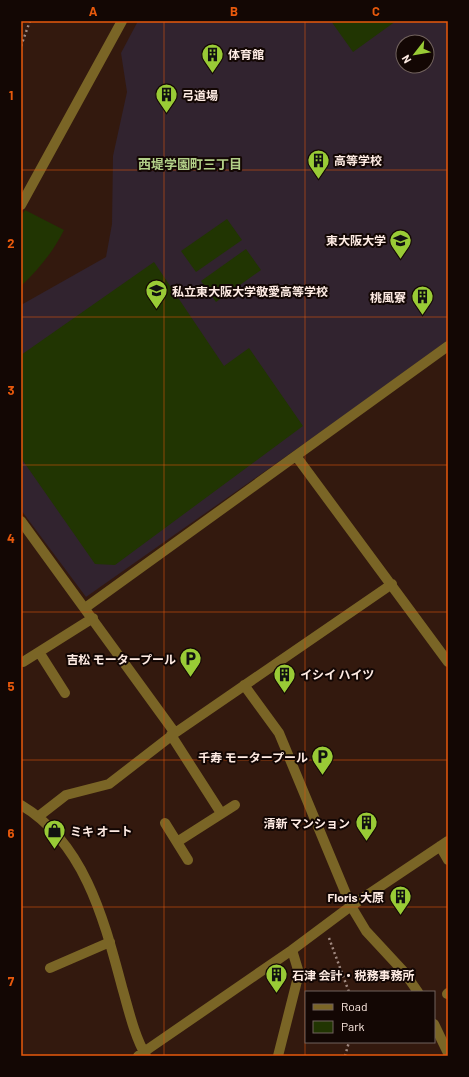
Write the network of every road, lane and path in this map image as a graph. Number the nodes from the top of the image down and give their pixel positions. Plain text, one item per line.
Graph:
1 (30, 21) edge
2 (122, 21) edge
3 (21, 46) edge
4 (21, 205) edge
5 (448, 346) edge
6 (296, 456) junction
7 (21, 521) edge
8 (392, 584) junction
9 (85, 608) junction
10 (93, 618) junction
11 (39, 652) junction
12 (23, 662) dead end
13 (448, 662) edge
14 (244, 685) junction
15 (65, 693) dead end
16 (173, 734) junction
17 (21, 805) edge
18 (236, 805) dead end
19 (222, 813) junction
20 (39, 816) junction
21 (165, 823) dead end
22 (177, 842) junction
23 (444, 843) edge
24 (188, 860) dead end
25 (448, 860) edge
26 (351, 906) junction
27 (325, 926) junction
28 (110, 942) junction
29 (292, 950) junction
30 (50, 968) dead end
31 (349, 991) edge
32 (417, 991) edge
33 (435, 1026) edge
34 (348, 1043) edge
35 (448, 1053) edge
36 (143, 1055) edge
37 (278, 1056) edge
38 (345, 1056) edge

1 - 3 path
2 - 4 street
5 - 6 street
6 - 8 street
6 - 9 street
7 - 9 street
8 - 13 street
8 - 14 street
9 - 10 street
10 - 11 street
10 - 16 street
11 - 12 street
11 - 15 street
14 - 16 street
14 - 26 street
16 - 19 street
16 - 20 street
17 - 20 street
18 - 19 street
19 - 22 street
20 - 28 street
21 - 22 street
22 - 24 street
23 - 25 street
23 - 26 street
26 - 27 street
26 - 32 street
27 - 29 street
27 - 31 path
28 - 30 street
28 - 36 street
29 - 36 street
29 - 37 street
33 - 35 street
34 - 38 path

